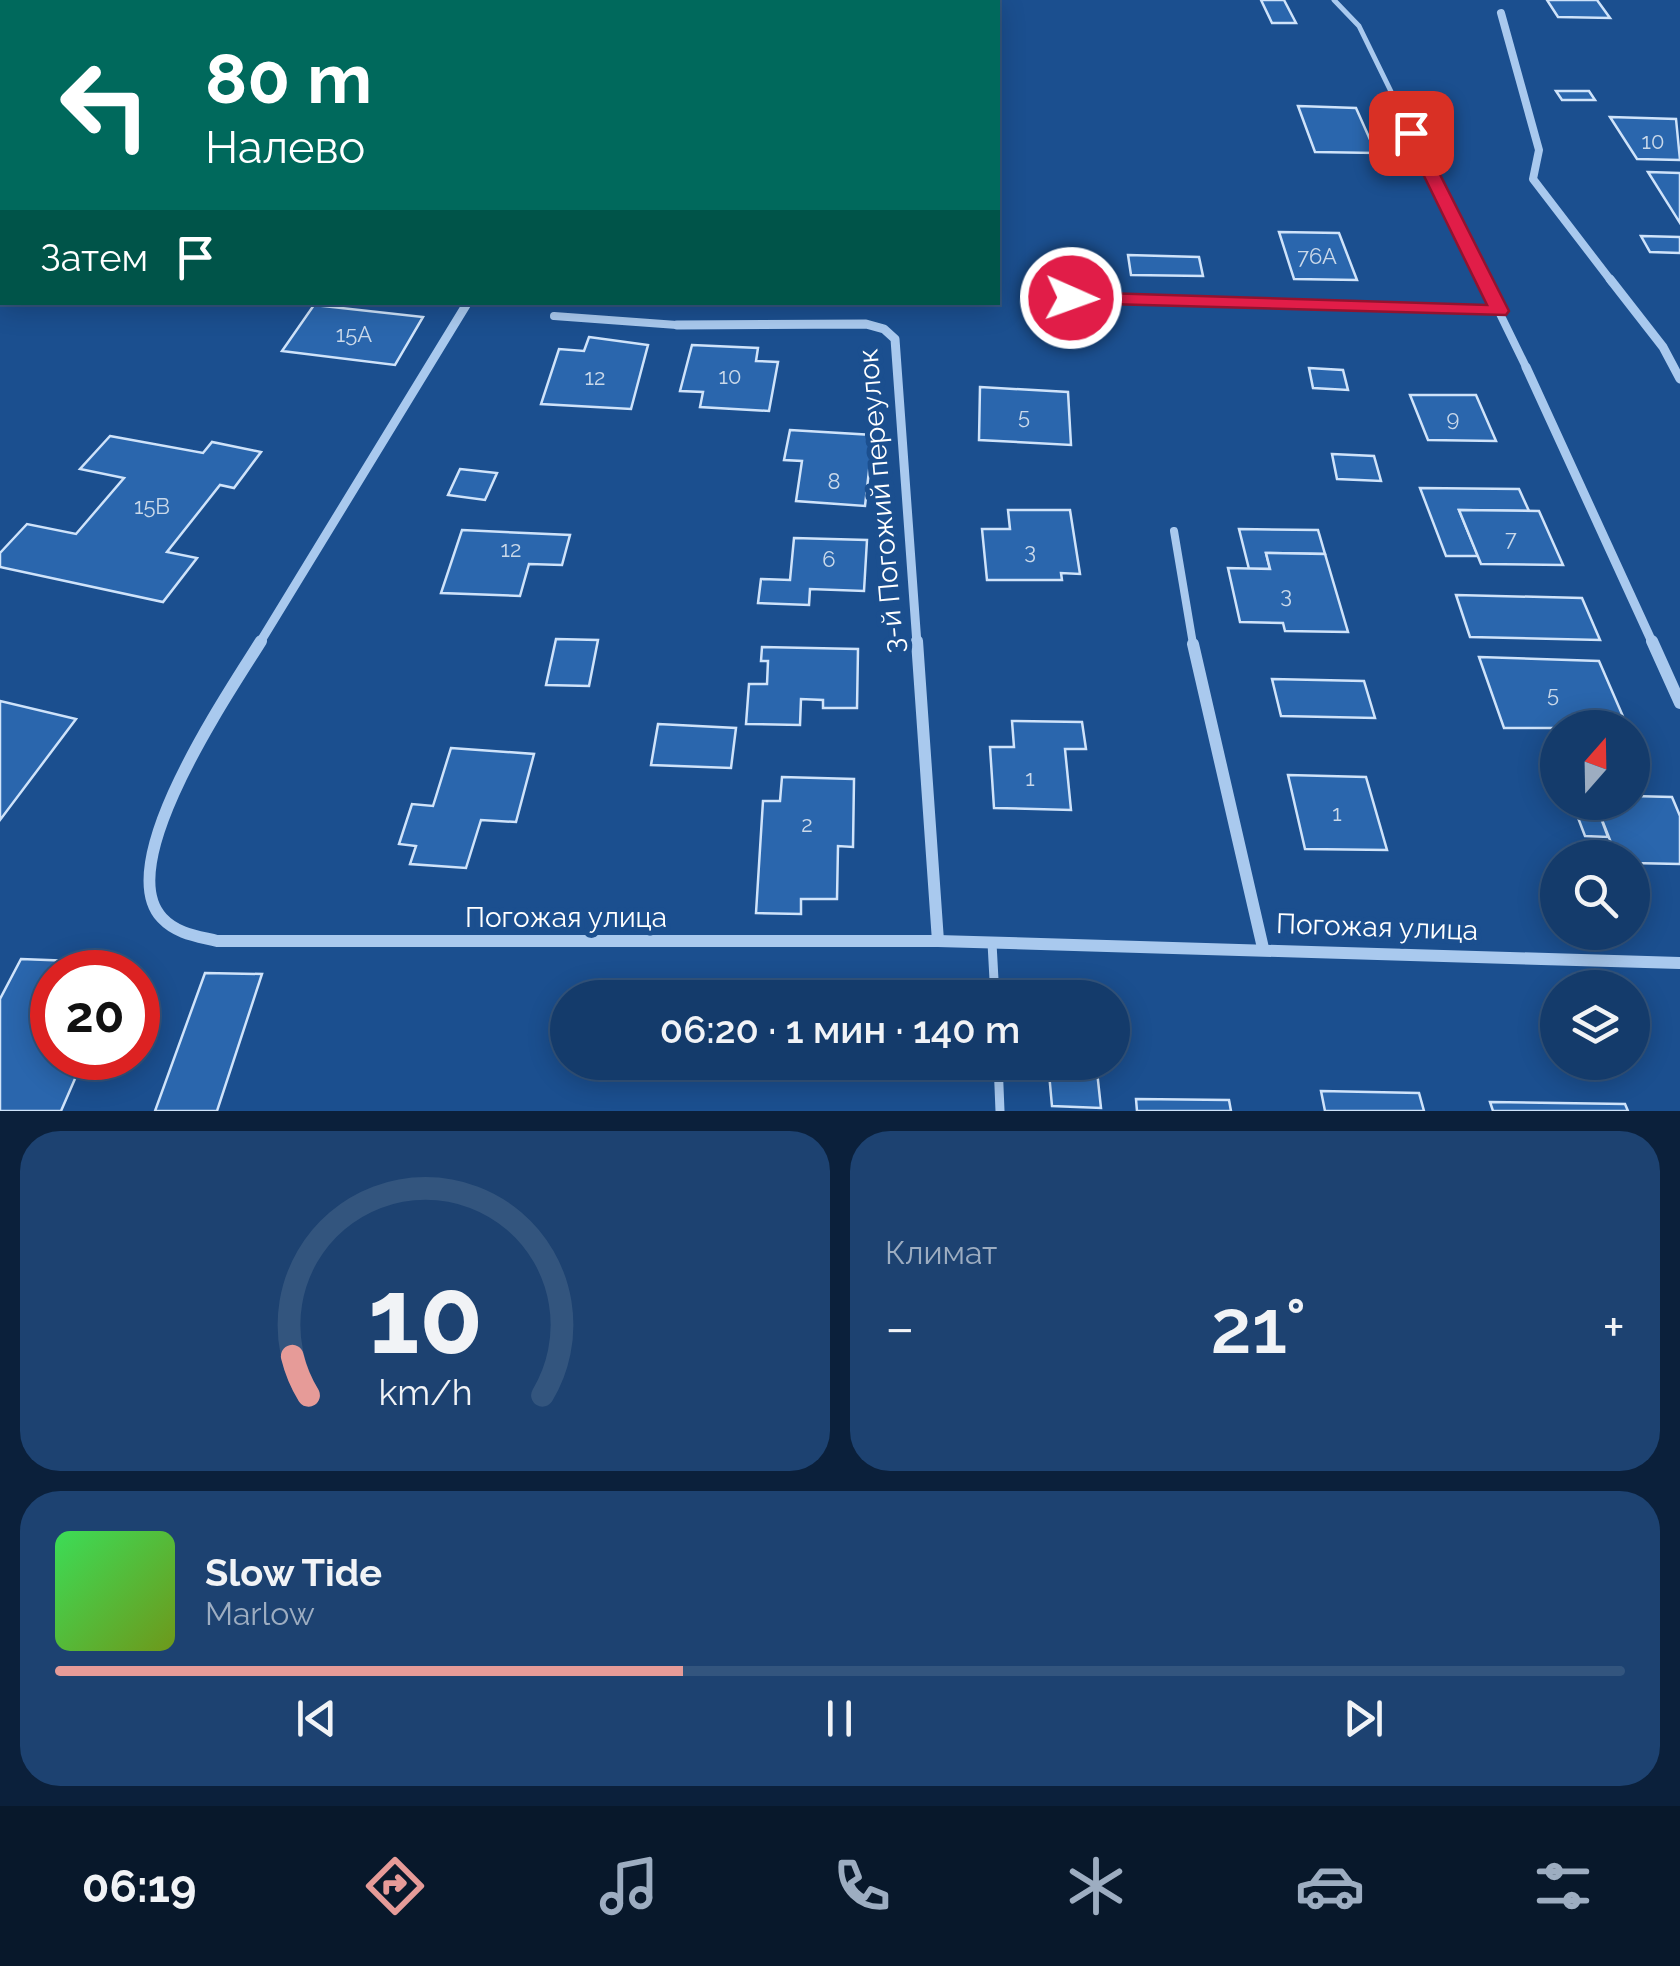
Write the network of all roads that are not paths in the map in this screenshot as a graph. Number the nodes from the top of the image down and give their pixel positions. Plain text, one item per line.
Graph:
1 (1334, 0) edge
2 (1502, 14) dead end
3 (1032, 296) dead end
4 (466, 305) edge
5 (1499, 311) junction
6 (554, 316) dead end
7 (677, 325) joint
8 (1526, 367) joint
9 (1680, 380) edge
10 (1174, 531) dead end
11 (1193, 644) joint
12 (1680, 704) edge
13 (938, 941) junction
14 (992, 944) junction
15 (1263, 948) junction
16 (1680, 963) edge
17 (994, 980) edge
18 (999, 1080) edge
19 (1000, 1111) edge

1 - 5 lane
2 - 9 street
3 - 5 lane
4 - 13 street, Погожая улица
5 - 8 lane
6 - 7 lane, 3-й Погожий переулок
7 - 13 street, 3-й Погожий переулок
8 - 12 street
10 - 11 lane
11 - 15 street
13 - 14 street, Погожая улица
14 - 15 street, Погожая улица
14 - 17 lane
15 - 16 street, Погожая улица
18 - 19 lane

